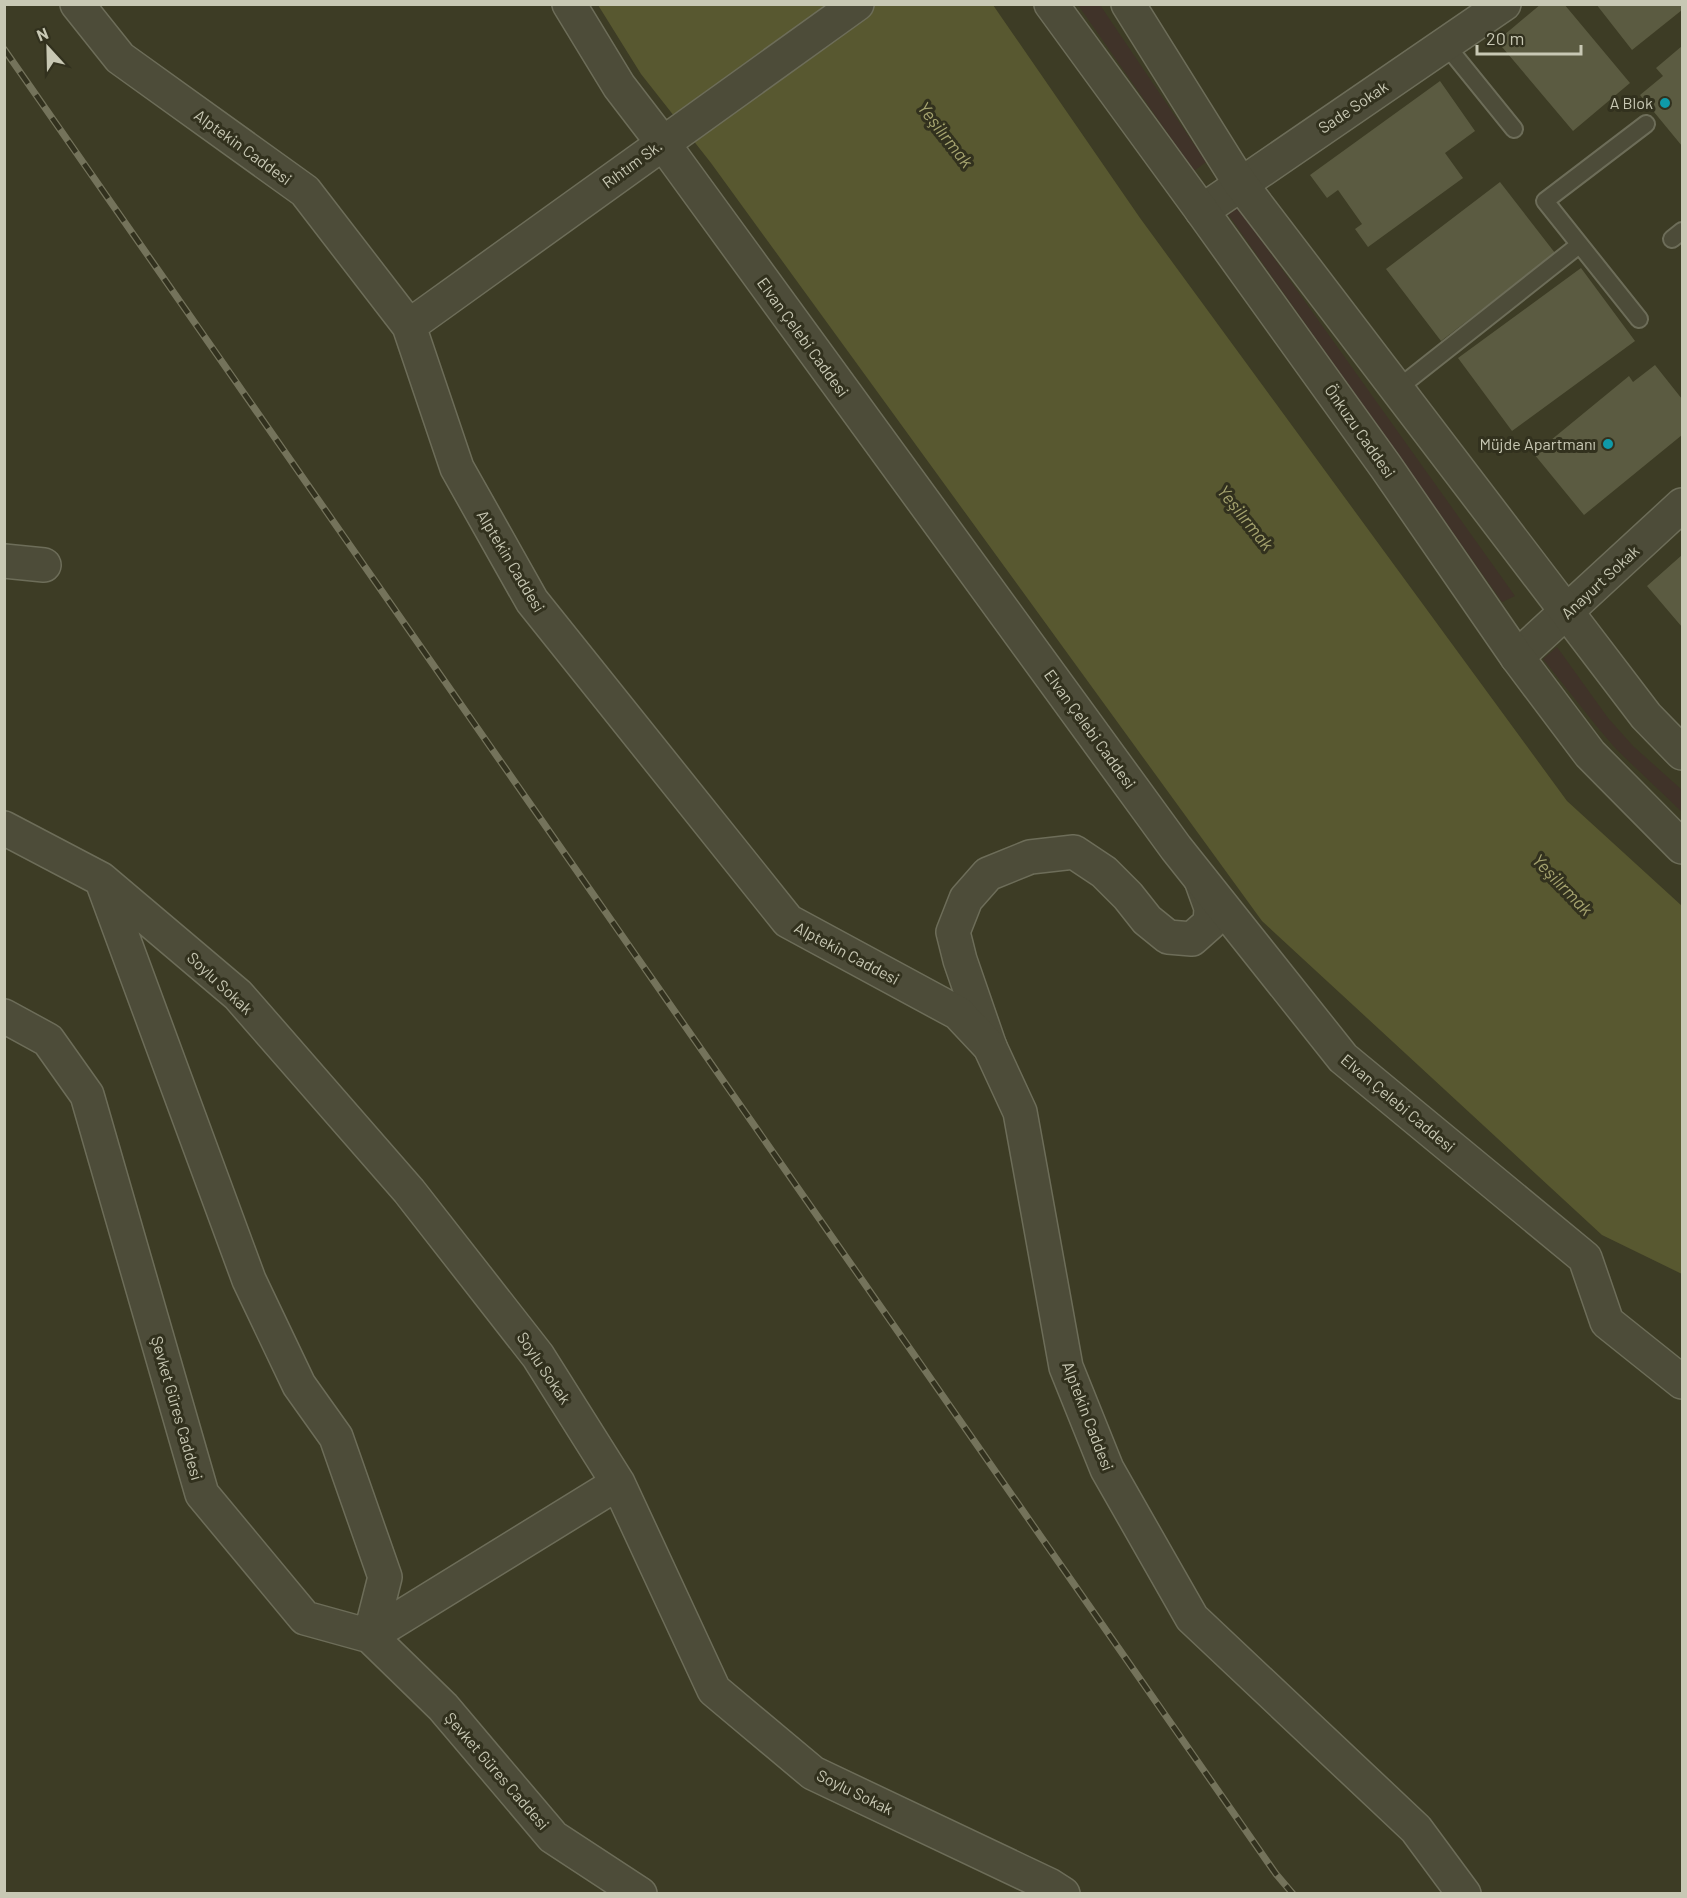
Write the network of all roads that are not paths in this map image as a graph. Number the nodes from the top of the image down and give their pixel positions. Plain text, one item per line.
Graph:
1 (77, 4) edge
2 (569, 4) edge
3 (857, 4) edge
4 (1051, 4) edge
5 (1128, 4) edge
6 (1504, 4) edge
7 (1446, 45) junction
8 (1646, 124) dead end
9 (1514, 129) dead end
10 (662, 142) junction
11 (1240, 183) junction
12 (1202, 211) junction
13 (1579, 245) junction
14 (1639, 319) dead end
15 (409, 326) junction
16 (1397, 389) junction
17 (1683, 505) edge
18 (4, 561) edge
19 (44, 565) dead end
20 (1568, 613) junction
21 (1517, 657) junction
22 (1683, 753) edge
23 (4, 828) edge
24 (1683, 847) edge
25 (101, 879) junction
26 (1202, 880) junction
27 (4, 1016) edge
28 (990, 1047) junction
29 (1683, 1382) edge
30 (618, 1483) junction
31 (370, 1636) junction
32 (640, 1893) edge
33 (1063, 1893) edge
34 (1464, 1893) edge

1 - 15 street, Alptekin Caddesi
2 - 10 street, Elvan Çelebi Caddesi
3 - 10 street, Rıhtım Sk.
4 - 12 street, Önkuzu Caddesi
5 - 11 street
6 - 7 street, Sade Sokak
7 - 9 lane
7 - 11 street, Sade Sokak
8 - 13 lane
10 - 15 street, Rıhtım Sk.
10 - 26 street, Elvan Çelebi Caddesi
11 - 12 street, Sade Sokak
11 - 16 street
12 - 21 street, Önkuzu Caddesi
13 - 14 lane
13 - 16 lane
15 - 28 street, Alptekin Caddesi
16 - 20 street
17 - 20 street, Anayurt Sokak
18 - 19 street
20 - 21 street, Anayurt Sokak
20 - 22 street
21 - 24 street, Önkuzu Caddesi
23 - 25 street, Soylu Sokak
25 - 30 street, Soylu Sokak
25 - 31 street
26 - 28 street
26 - 29 street, Elvan Çelebi Caddesi
27 - 31 street, Şevket Güres Caddesi
28 - 34 street, Alptekin Caddesi
30 - 31 street
30 - 33 street, Soylu Sokak
31 - 32 street, Şevket Güres Caddesi

